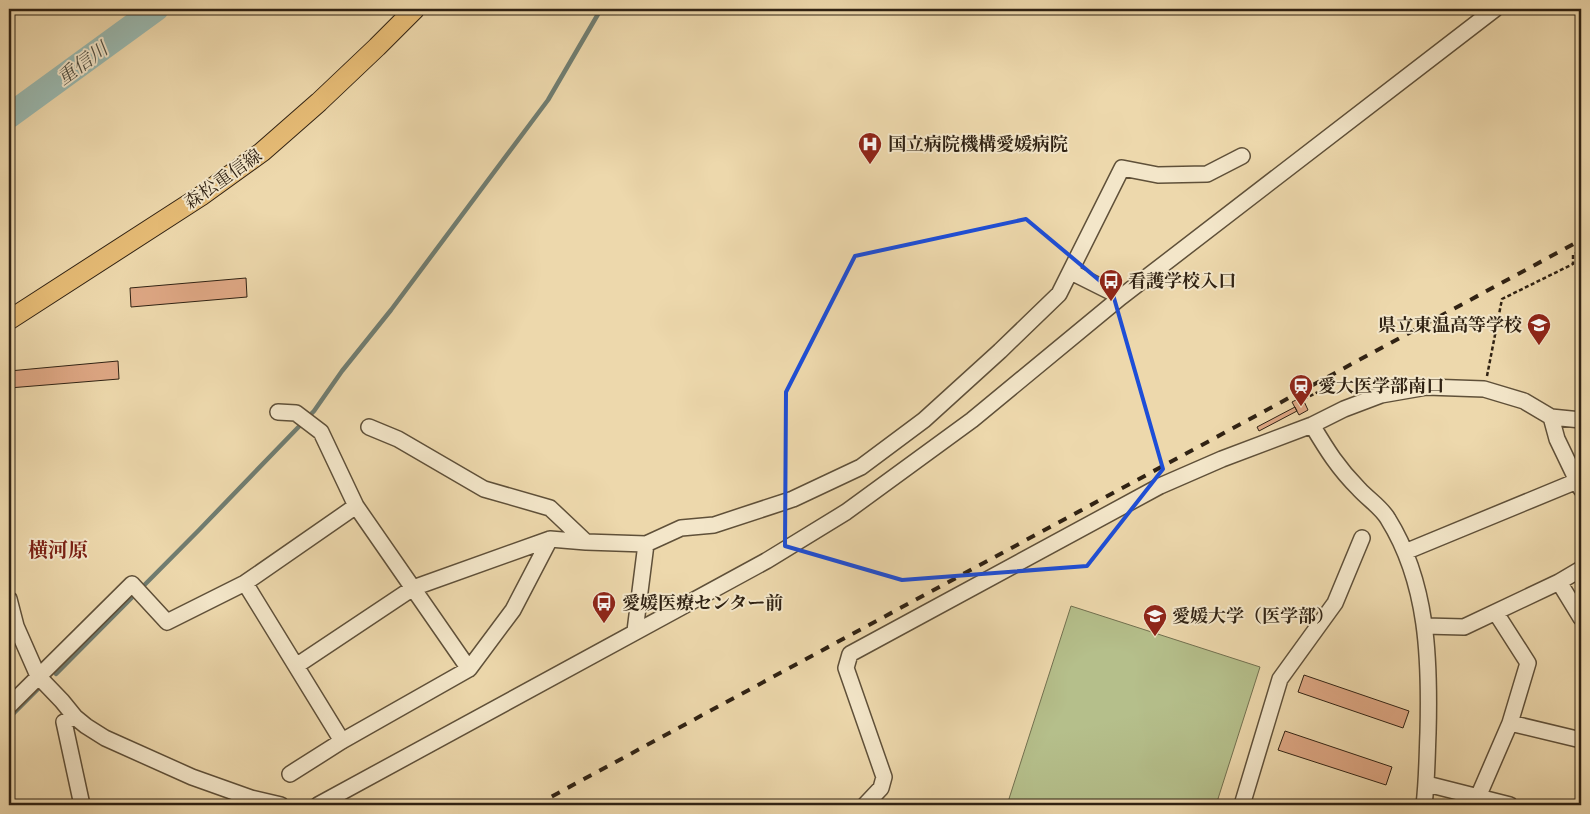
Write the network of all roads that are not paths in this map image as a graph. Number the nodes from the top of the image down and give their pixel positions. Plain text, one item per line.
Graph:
1 (415, 9) edge
2 (1494, 9) edge
3 (1242, 156) dead end
4 (1071, 272) junction
5 (1121, 297) junction
6 (9, 320) edge
7 (278, 412) dead end
8 (1551, 417) junction
9 (1581, 420) edge
10 (1312, 425) junction
11 (369, 427) dead end
12 (1579, 485) edge
13 (356, 506) junction
14 (1362, 538) dead end
15 (550, 539) junction
16 (586, 542) junction
17 (646, 544) junction
18 (1405, 552) junction
19 (1581, 569) edge
20 (1559, 582) junction
21 (244, 583) junction
22 (413, 588) junction
23 (9, 599) edge
24 (1496, 613) junction
25 (1581, 618) edge
26 (1425, 626) junction
27 (635, 632) junction
28 (296, 666) junction
29 (469, 669) junction
30 (38, 676) junction
31 (9, 706) edge
32 (75, 717) junction
33 (1510, 723) junction
34 (1581, 740) edge
35 (342, 742) junction
36 (290, 774) dead end
37 (1427, 784) junction
38 (1478, 797) junction
39 (82, 805) edge
40 (281, 805) edge
41 (318, 805) edge
42 (865, 805) edge
43 (1242, 805) edge
44 (1424, 805) edge
45 (1510, 805) edge

1 - 6 main road, 森松重信線
2 - 5 street
3 - 4 street
4 - 5 street
4 - 17 street
5 - 27 street
7 - 13 street
8 - 9 street
8 - 10 street
8 - 12 street
10 - 18 street
10 - 42 street
11 - 16 street
12 - 18 street
13 - 21 street
13 - 22 street
14 - 43 street
15 - 16 street
15 - 22 street
15 - 29 street
16 - 17 street
17 - 27 street
18 - 26 street
19 - 20 street
20 - 24 street
20 - 25 street
21 - 28 street
21 - 30 street
22 - 28 street
22 - 29 street
23 - 30 street
24 - 26 street
24 - 33 street
26 - 37 street
27 - 41 street
28 - 35 street
29 - 35 street
30 - 31 street
30 - 32 street
32 - 39 street
32 - 40 street
33 - 34 street
33 - 38 street
35 - 36 street
37 - 38 street
37 - 44 street
38 - 45 street

